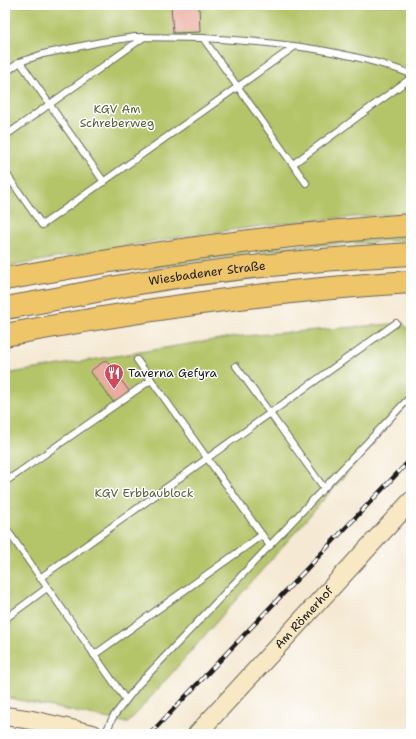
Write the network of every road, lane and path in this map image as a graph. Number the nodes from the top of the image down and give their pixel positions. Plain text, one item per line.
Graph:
1 (144, 37) junction
2 (203, 38) junction
3 (294, 47) junction
4 (20, 62) junction
5 (5, 73) edge
6 (411, 74) edge
7 (411, 78) edge
8 (238, 86) junction
9 (50, 105) junction
10 (5, 136) edge
11 (293, 164) junction
12 (5, 172) edge
13 (104, 182) junction
14 (306, 183) dead end
15 (411, 225) edge
16 (411, 254) edge
17 (5, 279) edge
18 (411, 282) edge
19 (5, 308) edge
20 (396, 324) dead end
21 (5, 335) edge
22 (137, 360) dead end
23 (236, 366) dead end
24 (151, 380) junction
25 (411, 396) edge
26 (269, 414) junction
27 (208, 458) junction
28 (5, 482) edge
29 (324, 488) junction
30 (411, 502) edge
31 (5, 528) edge
32 (262, 535) junction
33 (270, 546) junction
34 (40, 578) junction
35 (47, 588) junction
36 (5, 619) edge
37 (94, 655) junction
38 (126, 700) junction
39 (5, 716) edge
40 (88, 734) edge
41 (105, 734) edge
42 (197, 734) edge

1 - 2 lane
1 - 4 lane
1 - 9 lane
2 - 3 lane
2 - 8 lane
3 - 6 lane
3 - 8 lane
4 - 5 lane
4 - 9 lane
7 - 11 lane
8 - 11 lane
8 - 13 lane
9 - 10 lane
9 - 13 lane
11 - 14 lane
12 - 13 lane
15 - 17 highway
16 - 19 highway, Wiesbadener Straße
18 - 21 highway
20 - 26 lane
22 - 24 lane
23 - 26 lane
24 - 27 lane
24 - 28 lane
25 - 29 lane
26 - 27 lane
26 - 29 lane
27 - 32 lane
27 - 34 lane
29 - 33 lane
30 - 42 main road, Am Römerhof
31 - 34 lane
32 - 33 lane
32 - 37 lane
33 - 38 lane
34 - 35 lane
35 - 36 lane
35 - 37 lane
37 - 38 lane
38 - 41 lane
39 - 40 main road

